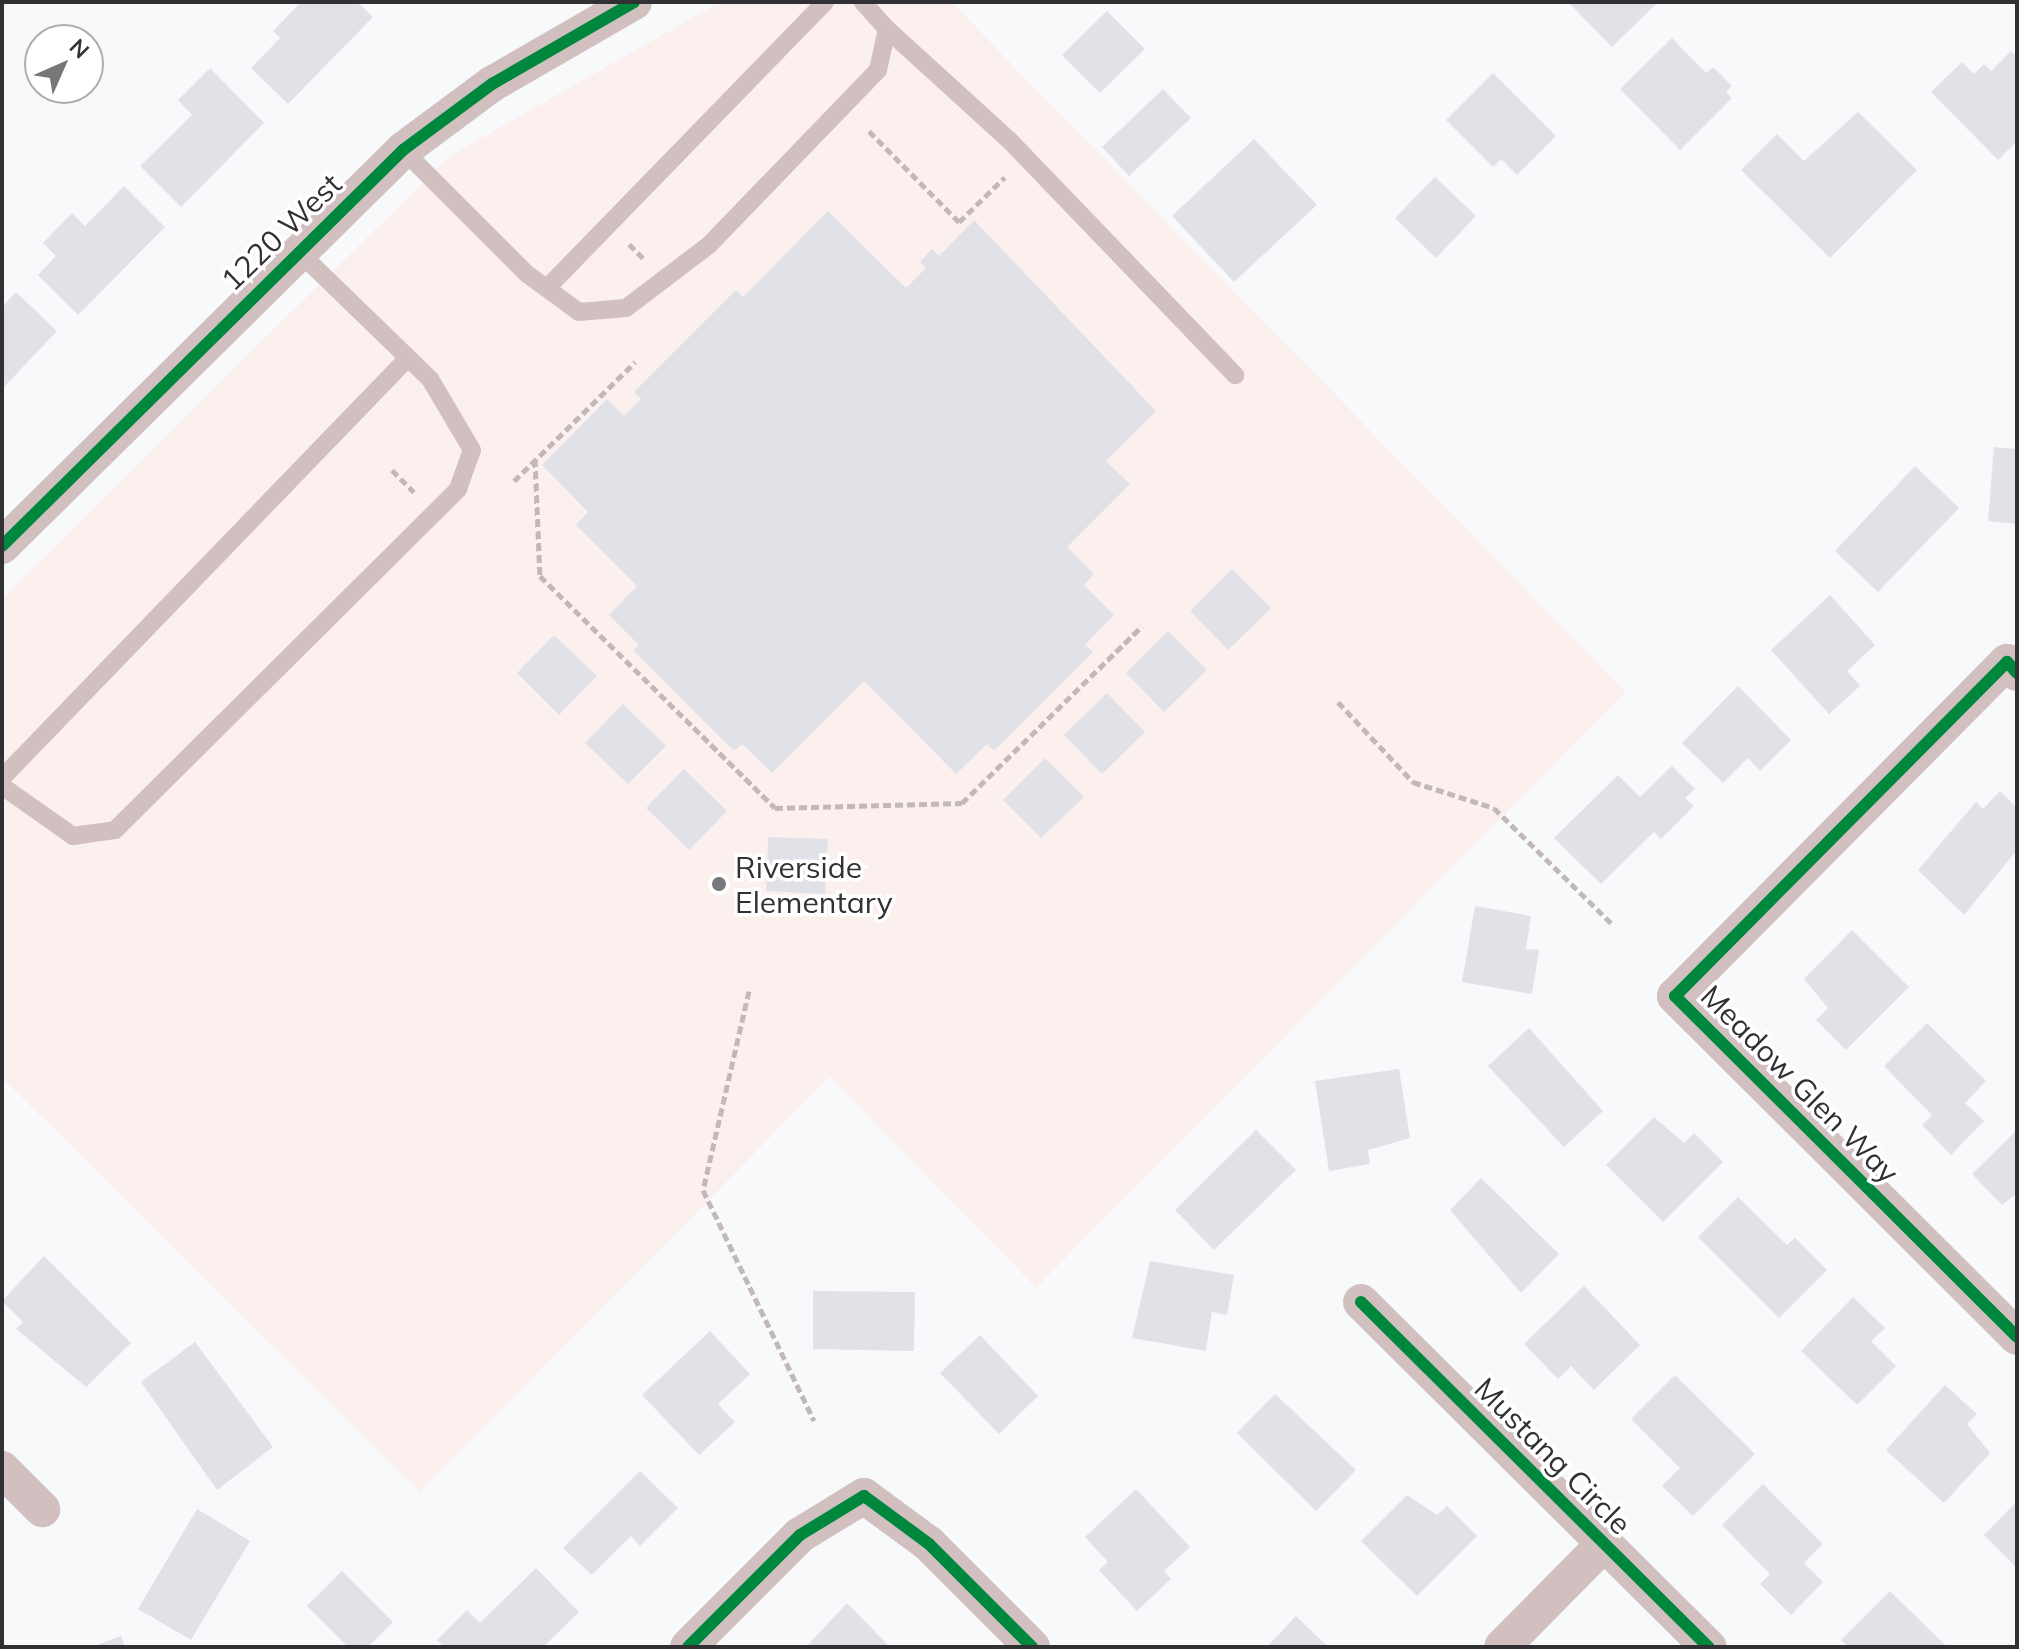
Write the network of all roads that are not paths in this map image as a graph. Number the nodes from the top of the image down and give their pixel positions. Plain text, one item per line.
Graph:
1 (634, 2) edge
2 (825, 2) edge
3 (863, 2) edge
4 (887, 29) junction
5 (403, 150) junction
6 (298, 251) junction
7 (547, 288) junction
8 (408, 358) junction
9 (1235, 375) dead end
10 (2, 546) edge
11 (2012, 668) edge
12 (2, 778) edge
13 (2, 786) edge
14 (1361, 1302) dead end
15 (2017, 1337) edge
16 (2, 1469) edge
17 (42, 1509) dead end
18 (1604, 1544) junction
19 (688, 1647) edge
20 (1032, 1647) edge
21 (1502, 1647) edge
22 (1709, 1647) edge

1 - 5 street, 1220 West
2 - 7 lane
3 - 4 lane
4 - 7 lane
4 - 9 lane
5 - 6 street, 1220 West
5 - 7 lane
6 - 8 lane
6 - 10 street, 1220 West
8 - 12 lane
8 - 13 lane
11 - 15 street, Meadow Glen Way
14 - 18 street, Mustang Circle
16 - 17 street
18 - 21 street
18 - 22 street, Mustang Circle
19 - 20 street

